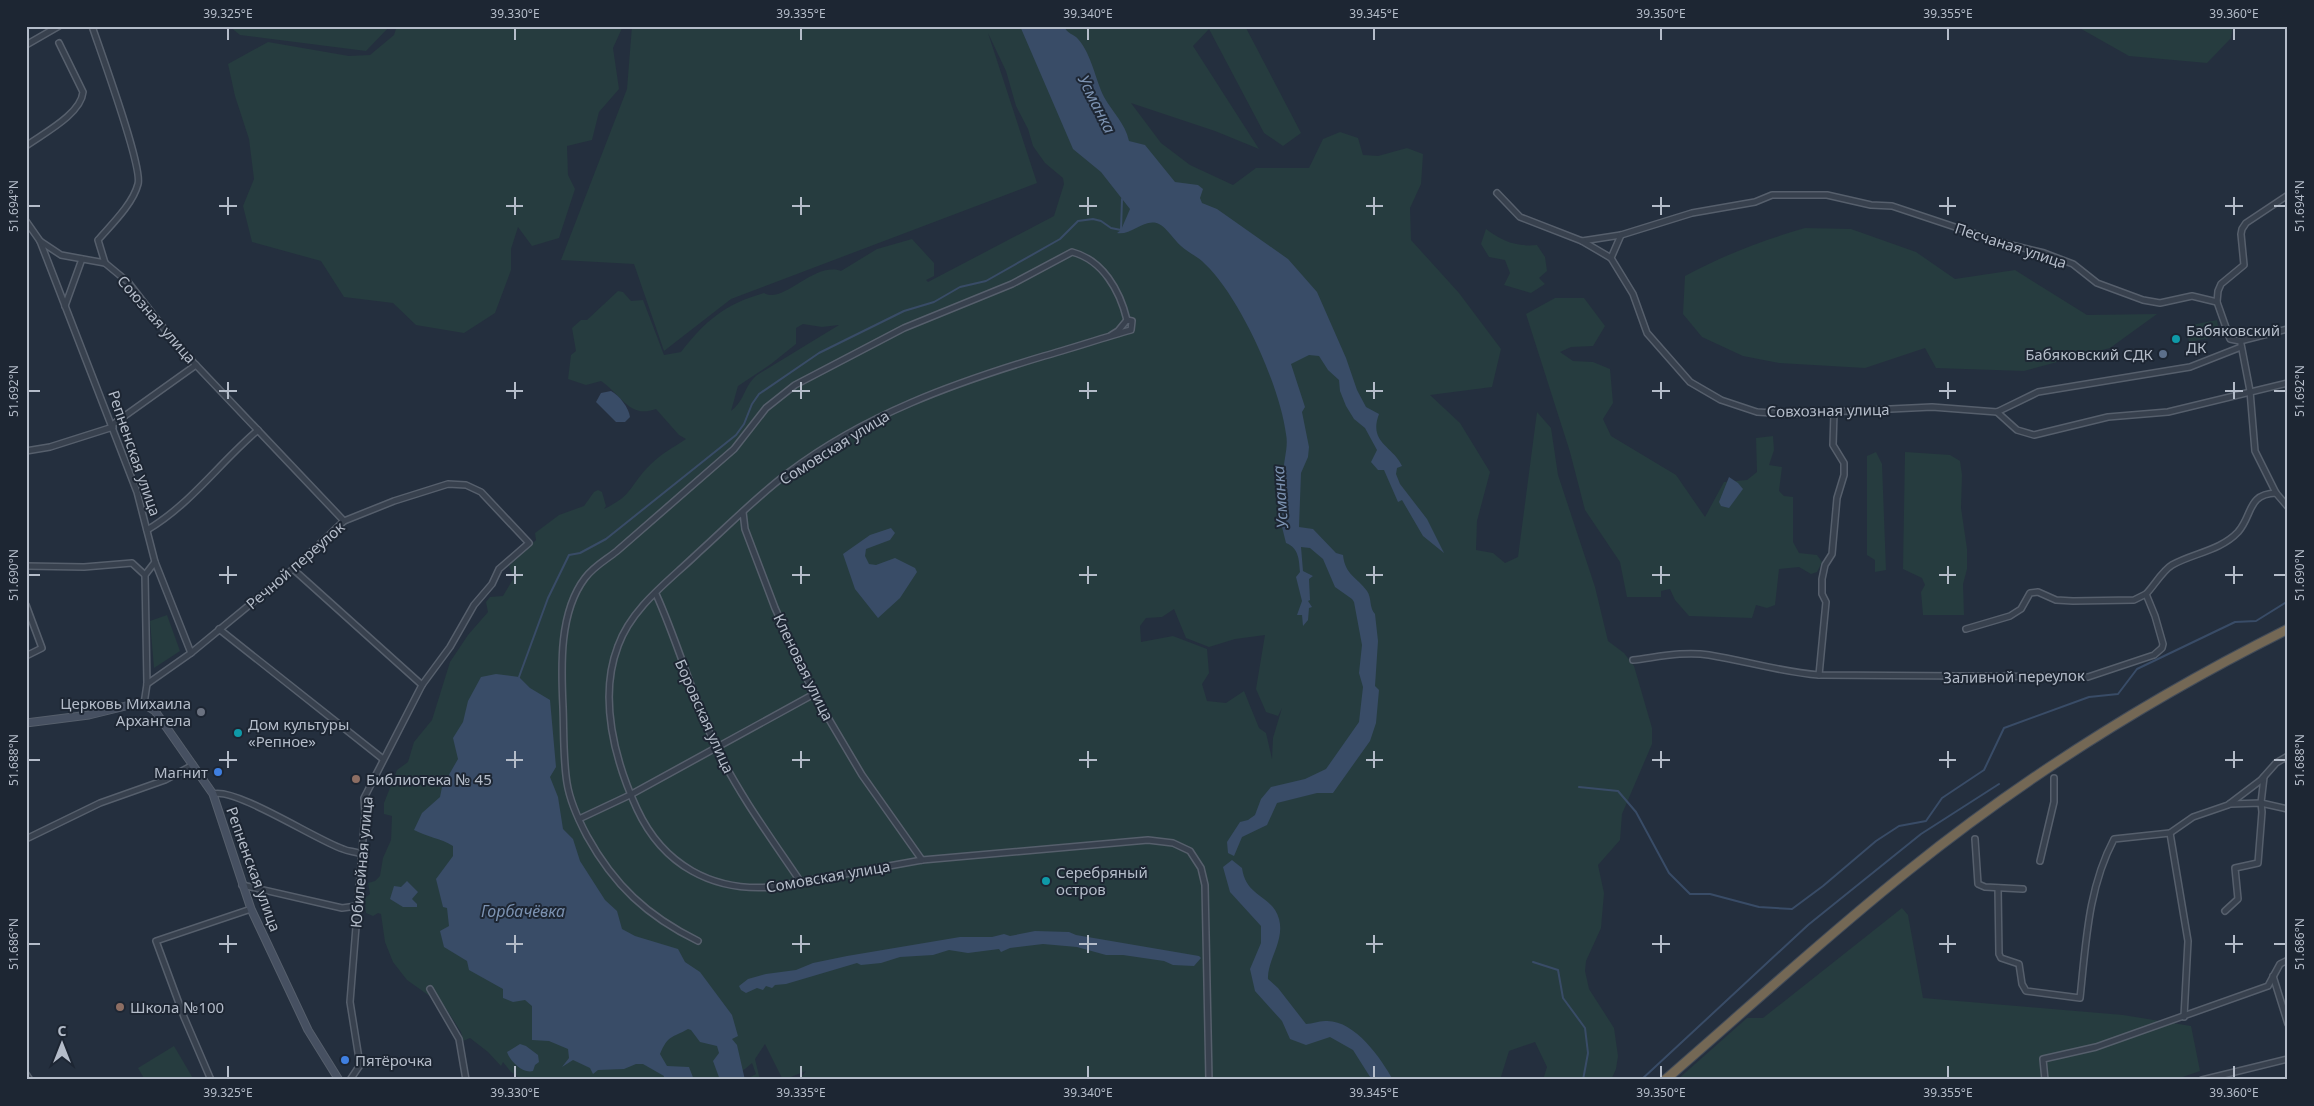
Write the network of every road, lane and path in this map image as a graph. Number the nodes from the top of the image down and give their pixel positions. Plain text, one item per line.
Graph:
1 (59, 26) edge
2 (92, 26) edge
3 (59, 43) dead end
4 (26, 45) edge
5 (26, 146) edge
6 (1497, 193) dead end
7 (2288, 196) edge
8 (26, 221) edge
9 (1621, 235) junction
10 (40, 241) junction
11 (1582, 241) junction
12 (1611, 258) junction
13 (82, 259) junction
14 (105, 263) junction
15 (2217, 302) junction
16 (65, 306) junction
17 (1127, 320) junction
18 (2288, 329) edge
19 (1110, 336) junction
20 (2241, 344) junction
21 (196, 365) junction
22 (2288, 383) edge
23 (2250, 391) junction
24 (1834, 412) junction
25 (1997, 412) junction
26 (113, 426) junction
27 (258, 430) junction
28 (26, 451) edge
29 (2276, 493) junction
30 (2288, 507) edge
31 (743, 512) junction
32 (344, 521) junction
33 (147, 530) junction
34 (529, 543) joint
35 (155, 562) junction
36 (26, 566) edge
37 (293, 569) junction
38 (145, 575) junction
39 (656, 594) junction
40 (2146, 594) junction
41 (26, 605) edge
42 (219, 629) junction
43 (1966, 629) dead end
44 (2288, 629) edge
45 (191, 653) junction
46 (26, 656) edge
47 (1633, 660) dead end
48 (1819, 675) junction
49 (147, 684) junction
50 (422, 685) junction
51 (814, 694) junction
52 (144, 704) junction
53 (26, 722) edge
54 (717, 748) junction
55 (2288, 756) edge
56 (383, 759) junction
57 (193, 765) junction
58 (2264, 776) junction
59 (2054, 778) dead end
60 (216, 793) junction
61 (630, 795) junction
62 (2261, 802) junction
63 (2229, 804) junction
64 (2288, 809) edge
65 (579, 819) junction
66 (2170, 833) junction
67 (26, 839) edge
68 (1975, 839) dead end
69 (361, 854) junction
70 (922, 860) junction
71 (2040, 861) dead end
72 (800, 881) junction
73 (242, 885) junction
74 (1998, 888) junction
75 (2024, 889) dead end
76 (357, 906) junction
77 (250, 909) junction
78 (2225, 911) dead end
79 (698, 941) dead end
80 (2288, 960) edge
81 (2273, 976) junction
82 (430, 989) dead end
83 (2184, 1017) junction
84 (2288, 1024) edge
85 (2288, 1059) edge
86 (26, 1074) edge
87 (30, 1080) edge
88 (211, 1080) edge
89 (339, 1080) edge
90 (350, 1080) edge
91 (466, 1080) edge
92 (1209, 1080) edge
93 (1665, 1080) edge
94 (2045, 1080) edge
95 (2202, 1080) edge

1 - 4 street
2 - 14 street, Союзная улица
3 - 5 street
6 - 11 street, Песчаная улица
7 - 15 street
8 - 10 street, Репненская улица
9 - 11 street, Песчаная улица
9 - 12 street
9 - 15 street, Песчаная улица
10 - 13 street
10 - 16 street, Репненская улица
11 - 12 street
12 - 24 street, Совхозная улица
13 - 14 street
13 - 16 street
14 - 21 street, Союзная улица
15 - 20 street
16 - 26 street, Репненская улица
17 - 19 street, Сомовская улица
17 - 19 street, Сомовская улица
17 - 65 street
18 - 20 street
19 - 31 street, Сомовская улица
20 - 23 street
20 - 25 street
21 - 26 street
21 - 27 street, Союзная улица
22 - 23 street
23 - 25 street
23 - 29 street
24 - 25 street, Совхозная улица
24 - 48 street
26 - 28 street
26 - 33 street, Репненская улица
27 - 32 street, Союзная улица
27 - 33 street
29 - 30 street
29 - 40 street
31 - 39 street, Сомовская улица
31 - 51 street, Кленовая улица
32 - 34 street, Речной переулок
32 - 37 street, Речной переулок
33 - 35 street, Репненская улица
34 - 50 street, Юбилейная улица
35 - 38 street
35 - 45 street, Репненская улица
36 - 38 street
37 - 42 street, Речной переулок
37 - 50 street
38 - 49 street
39 - 54 street, Боровская улица
39 - 61 street, Сомовская улица
40 - 43 street
40 - 48 street, Заливной переулок
41 - 46 street
42 - 45 street, Речной переулок
42 - 56 street
44 - 93 highway
45 - 49 street, Речной переулок
47 - 48 street, Заливной переулок
49 - 52 street
50 - 56 street, Юбилейная улица
51 - 54 street
51 - 70 street, Кленовая улица
52 - 53 street
52 - 57 street, Репненская улица
54 - 61 street
54 - 72 street, Боровская улица
55 - 58 street
56 - 69 street, Юбилейная улица
57 - 60 street, Репненская улица
57 - 67 street
58 - 62 street
58 - 63 street
59 - 71 street
60 - 69 street
60 - 73 street, Репненская улица
61 - 65 street
61 - 72 street, Сомовская улица
62 - 63 street
62 - 64 street
62 - 78 street
63 - 66 street
65 - 79 street
66 - 74 street
66 - 83 street
68 - 74 street
69 - 76 street, Юбилейная улица
70 - 72 street, Сомовская улица
70 - 92 street, Сомовская улица
73 - 76 street
73 - 77 street, Репненская улица
74 - 75 street
76 - 90 street, Юбилейная улица
77 - 88 street
77 - 89 street, Репненская улица
80 - 81 street
81 - 83 street
81 - 84 street
82 - 91 street
83 - 94 street
85 - 95 street
86 - 87 street

